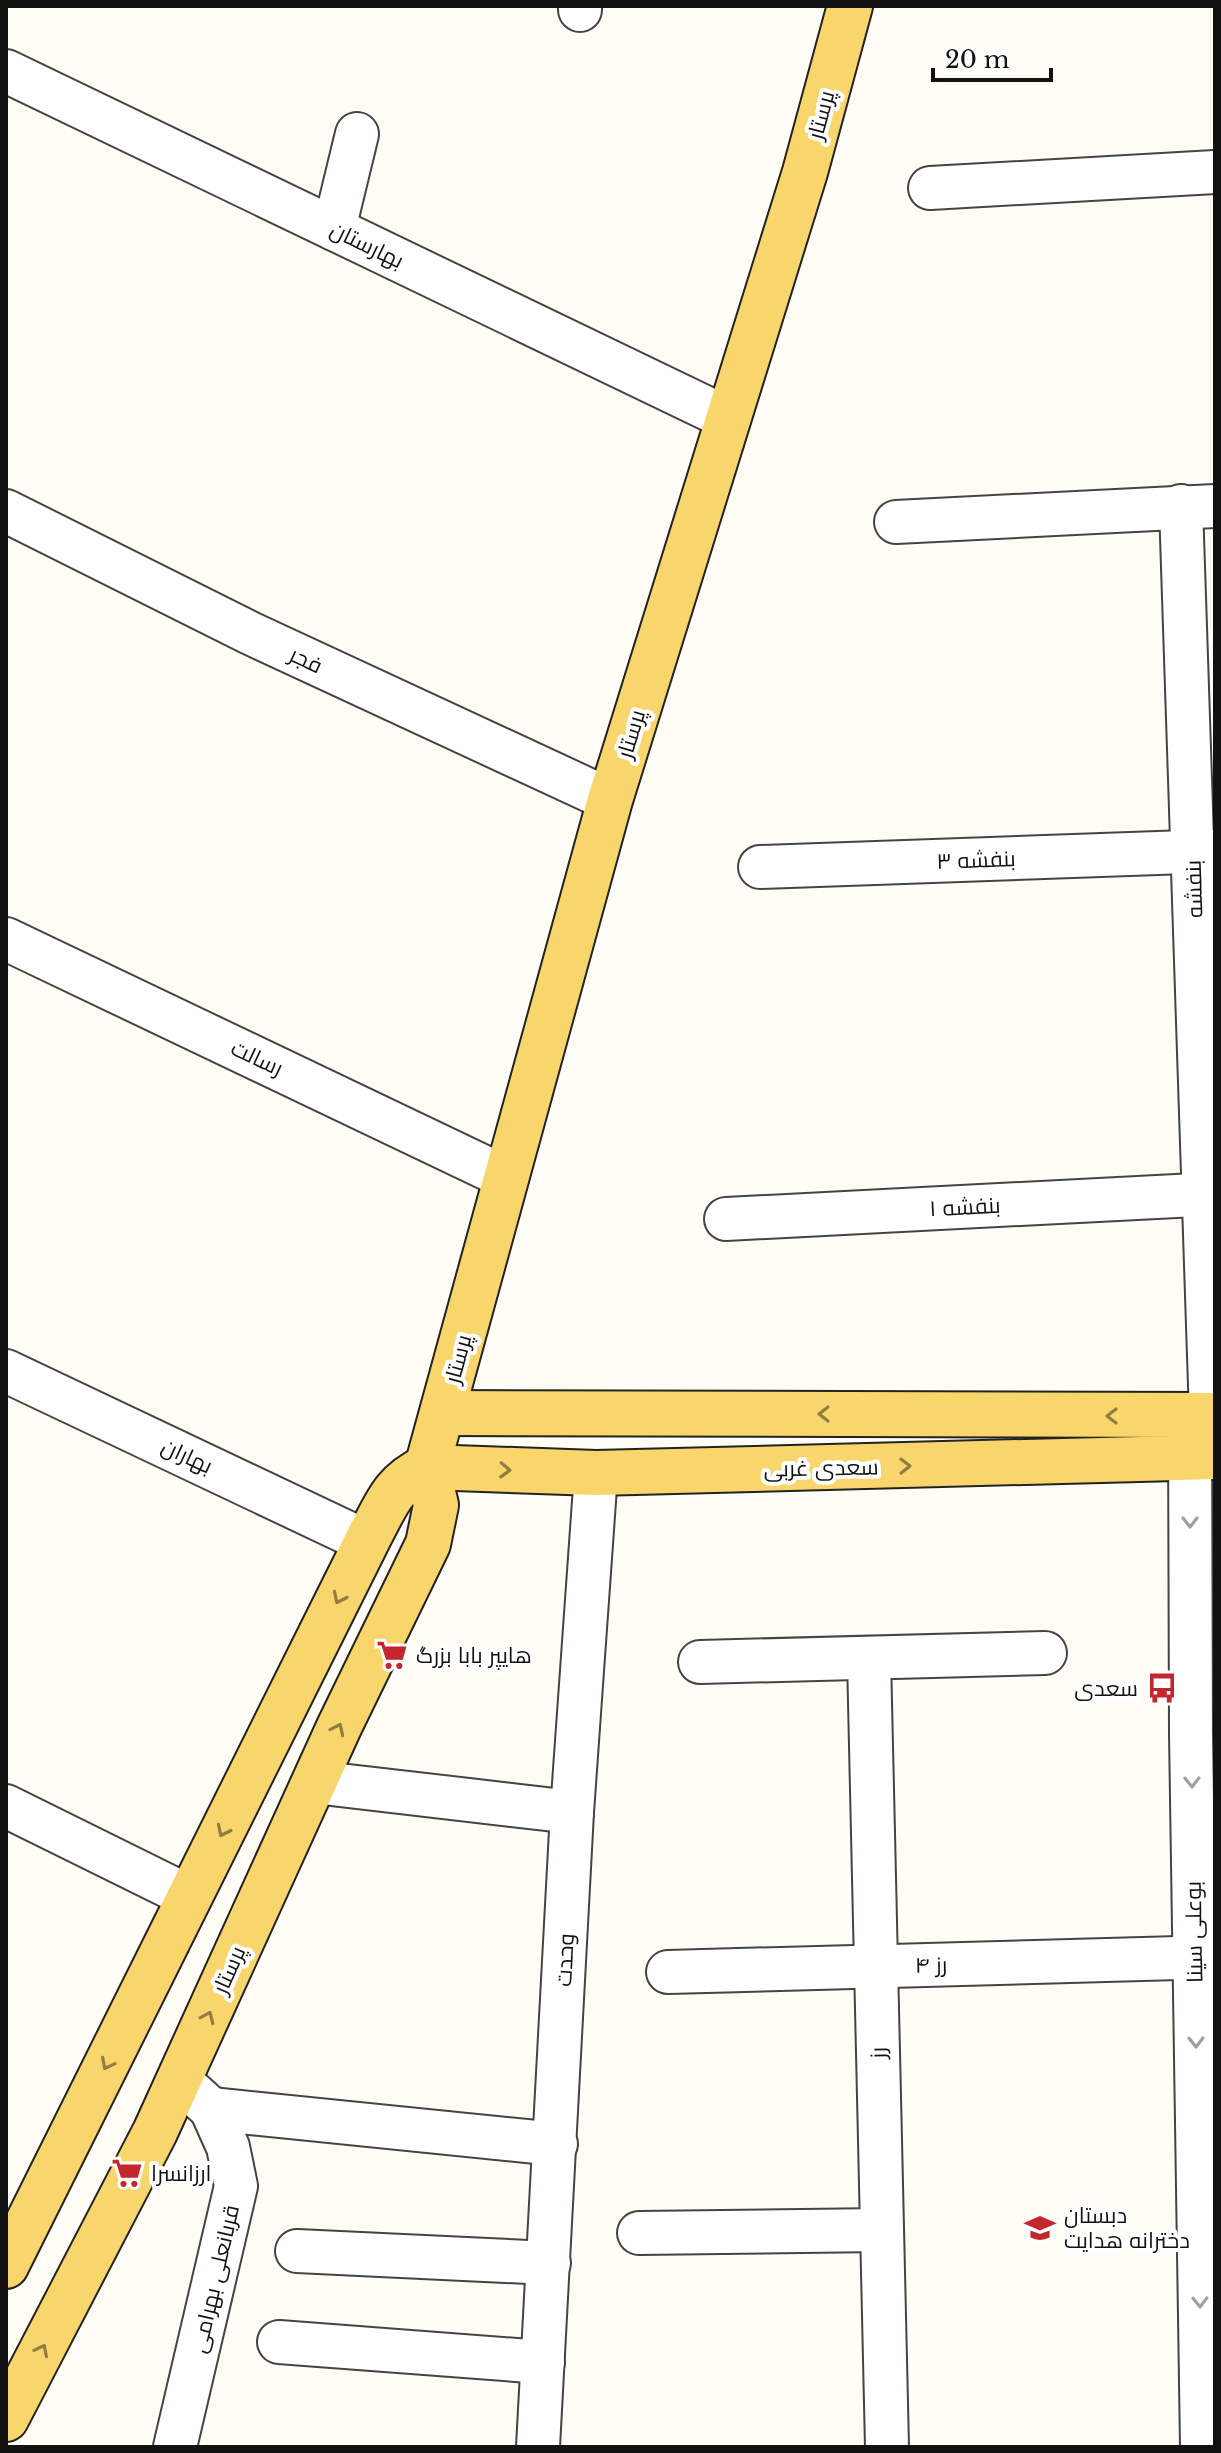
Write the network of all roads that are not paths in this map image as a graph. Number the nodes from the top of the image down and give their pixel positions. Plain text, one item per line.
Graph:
1 (850, 6) edge
2 (6, 71) edge
3 (357, 134) dead end
4 (1215, 172) edge
5 (930, 188) dead end
6 (334, 229) junction
7 (729, 419) junction
8 (1198, 506) edge
9 (6, 511) edge
10 (896, 522) dead end
11 (610, 800) junction
12 (1204, 852) edge
13 (760, 867) dead end
14 (6, 939) edge
15 (507, 1178) junction
16 (1209, 1194) edge
17 (726, 1219) dead end
18 (6, 1371) edge
19 (443, 1413) junction
20 (1204, 1433) edge
21 (427, 1467) junction
22 (596, 1473) junction
23 (367, 1542) junction
24 (1045, 1653) dead end
25 (869, 1658) junction
26 (700, 1662) dead end
27 (314, 1782) junction
28 (6, 1806) edge
29 (572, 1812) junction
30 (190, 1897) junction
31 (1205, 1958) edge
32 (876, 1967) junction
33 (668, 1972) dead end
34 (179, 2080) junction
35 (211, 2109) junction
36 (556, 2144) junction
37 (882, 2230) junction
38 (639, 2233) dead end
39 (297, 2251) dead end
40 (9, 2252) edge
41 (549, 2263) junction
42 (279, 2342) dead end
43 (543, 2362) junction
44 (6, 2419) edge
45 (175, 2447) edge
46 (538, 2447) edge
47 (887, 2447) edge
48 (1202, 2447) edge

1 - 7 main road, پرستار
2 - 6 street, بهارستان
3 - 6 street
4 - 5 street
6 - 7 street, بهارستان
7 - 11 main road, پرستار
8 - 10 street
8 - 12 street, بنفشه
9 - 11 street, فجر
11 - 15 main road, پرستار
12 - 13 street, بنفشه ۳
12 - 16 street, بنفشه
14 - 15 street, رسالت
15 - 19 main road, پرستار
16 - 17 street, بنفشه ۱
16 - 20 street, بنفشه
18 - 23 street, بهاران
20 -> 19 main road
19 - 21 main road, پرستار
22 -> 20 main road, سعدی غربی
20 -> 31 street, بوعلی سینا
21 -> 22 main road, سعدی غربی
21 - 23 main road
27 -> 21 main road, پرستار
22 - 29 street, وحدت
23 -> 30 main road
24 - 25 street
25 - 26 street
25 - 32 street, رز
27 - 29 street
34 -> 27 main road, پرستار
28 - 30 street
29 - 36 street, وحدت
30 -> 40 main road
31 - 32 street, رز ۴
31 -> 48 street, بوعلی سینا
32 - 33 street, رز ۴
32 - 37 street, رز
34 - 35 street, قربانعلی بهرامی
44 -> 34 main road, پرستار
35 - 36 street
35 - 45 street, قربانعلی بهرامی
36 - 41 street, وحدت
37 - 38 street
37 - 47 street, رز
39 - 41 street
41 - 43 street, وحدت
42 - 43 street
43 - 46 street, وحدت

